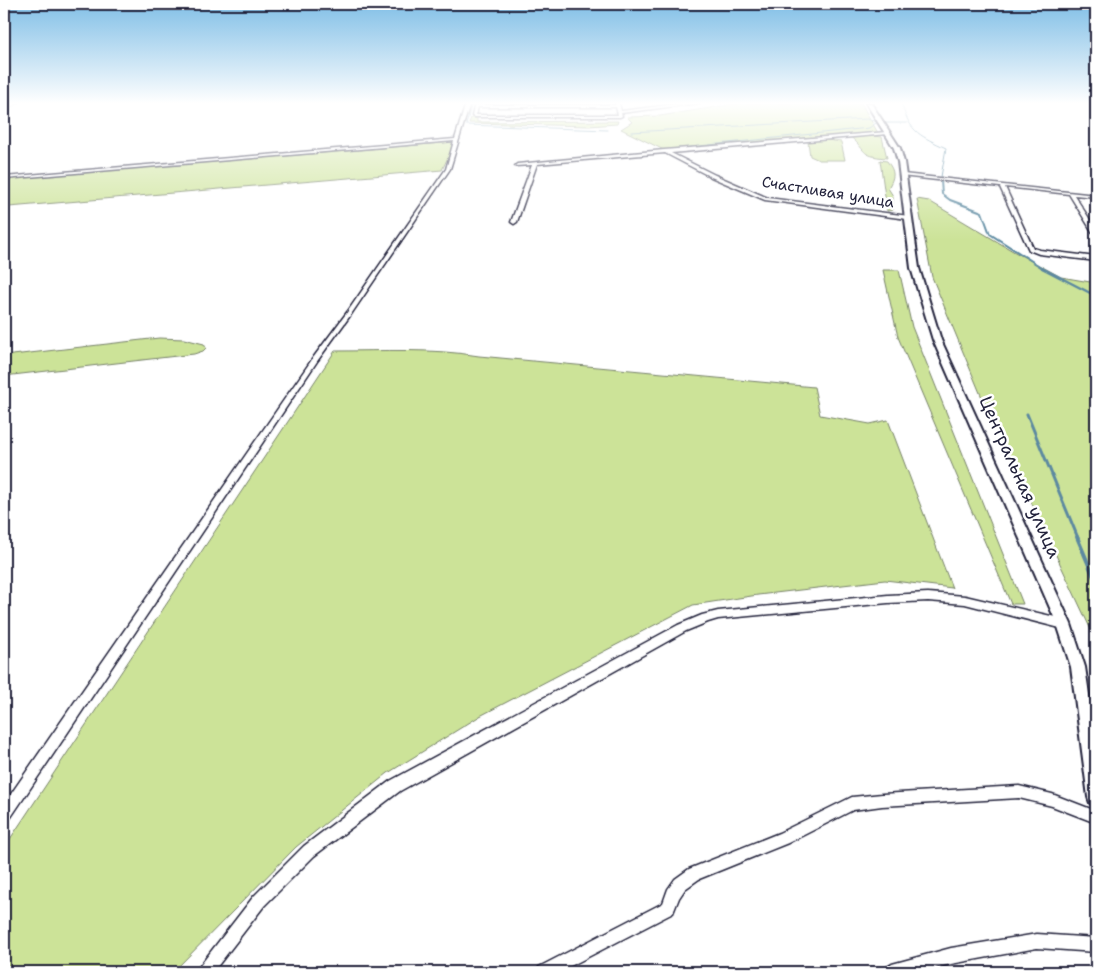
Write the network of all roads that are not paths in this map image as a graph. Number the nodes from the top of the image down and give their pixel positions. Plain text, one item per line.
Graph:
1 (355, 149) edge
2 (454, 149) edge
3 (694, 149) edge
4 (897, 149) edge
5 (664, 151) junction
6 (535, 163) junction
7 (517, 165) dead end
8 (903, 175) junction
9 (4, 178) edge
10 (1002, 187) junction
11 (1072, 194) junction
12 (1096, 196) edge
13 (907, 216) junction
14 (514, 222) dead end
15 (1096, 233) edge
16 (1096, 259) edge
17 (1064, 624) junction
18 (1096, 797) edge
19 (4, 815) edge
20 (1096, 817) edge
21 (1096, 945) edge
22 (204, 972) edge
23 (544, 972) edge
24 (892, 972) edge

1 - 9 street
2 - 19 street
3 - 5 street
4 - 8 main road, Центральная улица
5 - 6 street
5 - 13 street, Счастливая улица
6 - 7 street
6 - 14 street
8 - 10 street
8 - 13 main road, Центральная улица
10 - 11 street
10 - 16 street
11 - 12 street
11 - 15 street
13 - 17 main road, Центральная улица
17 - 18 main road, Центральная улица
17 - 22 street
20 - 23 street
21 - 24 street

